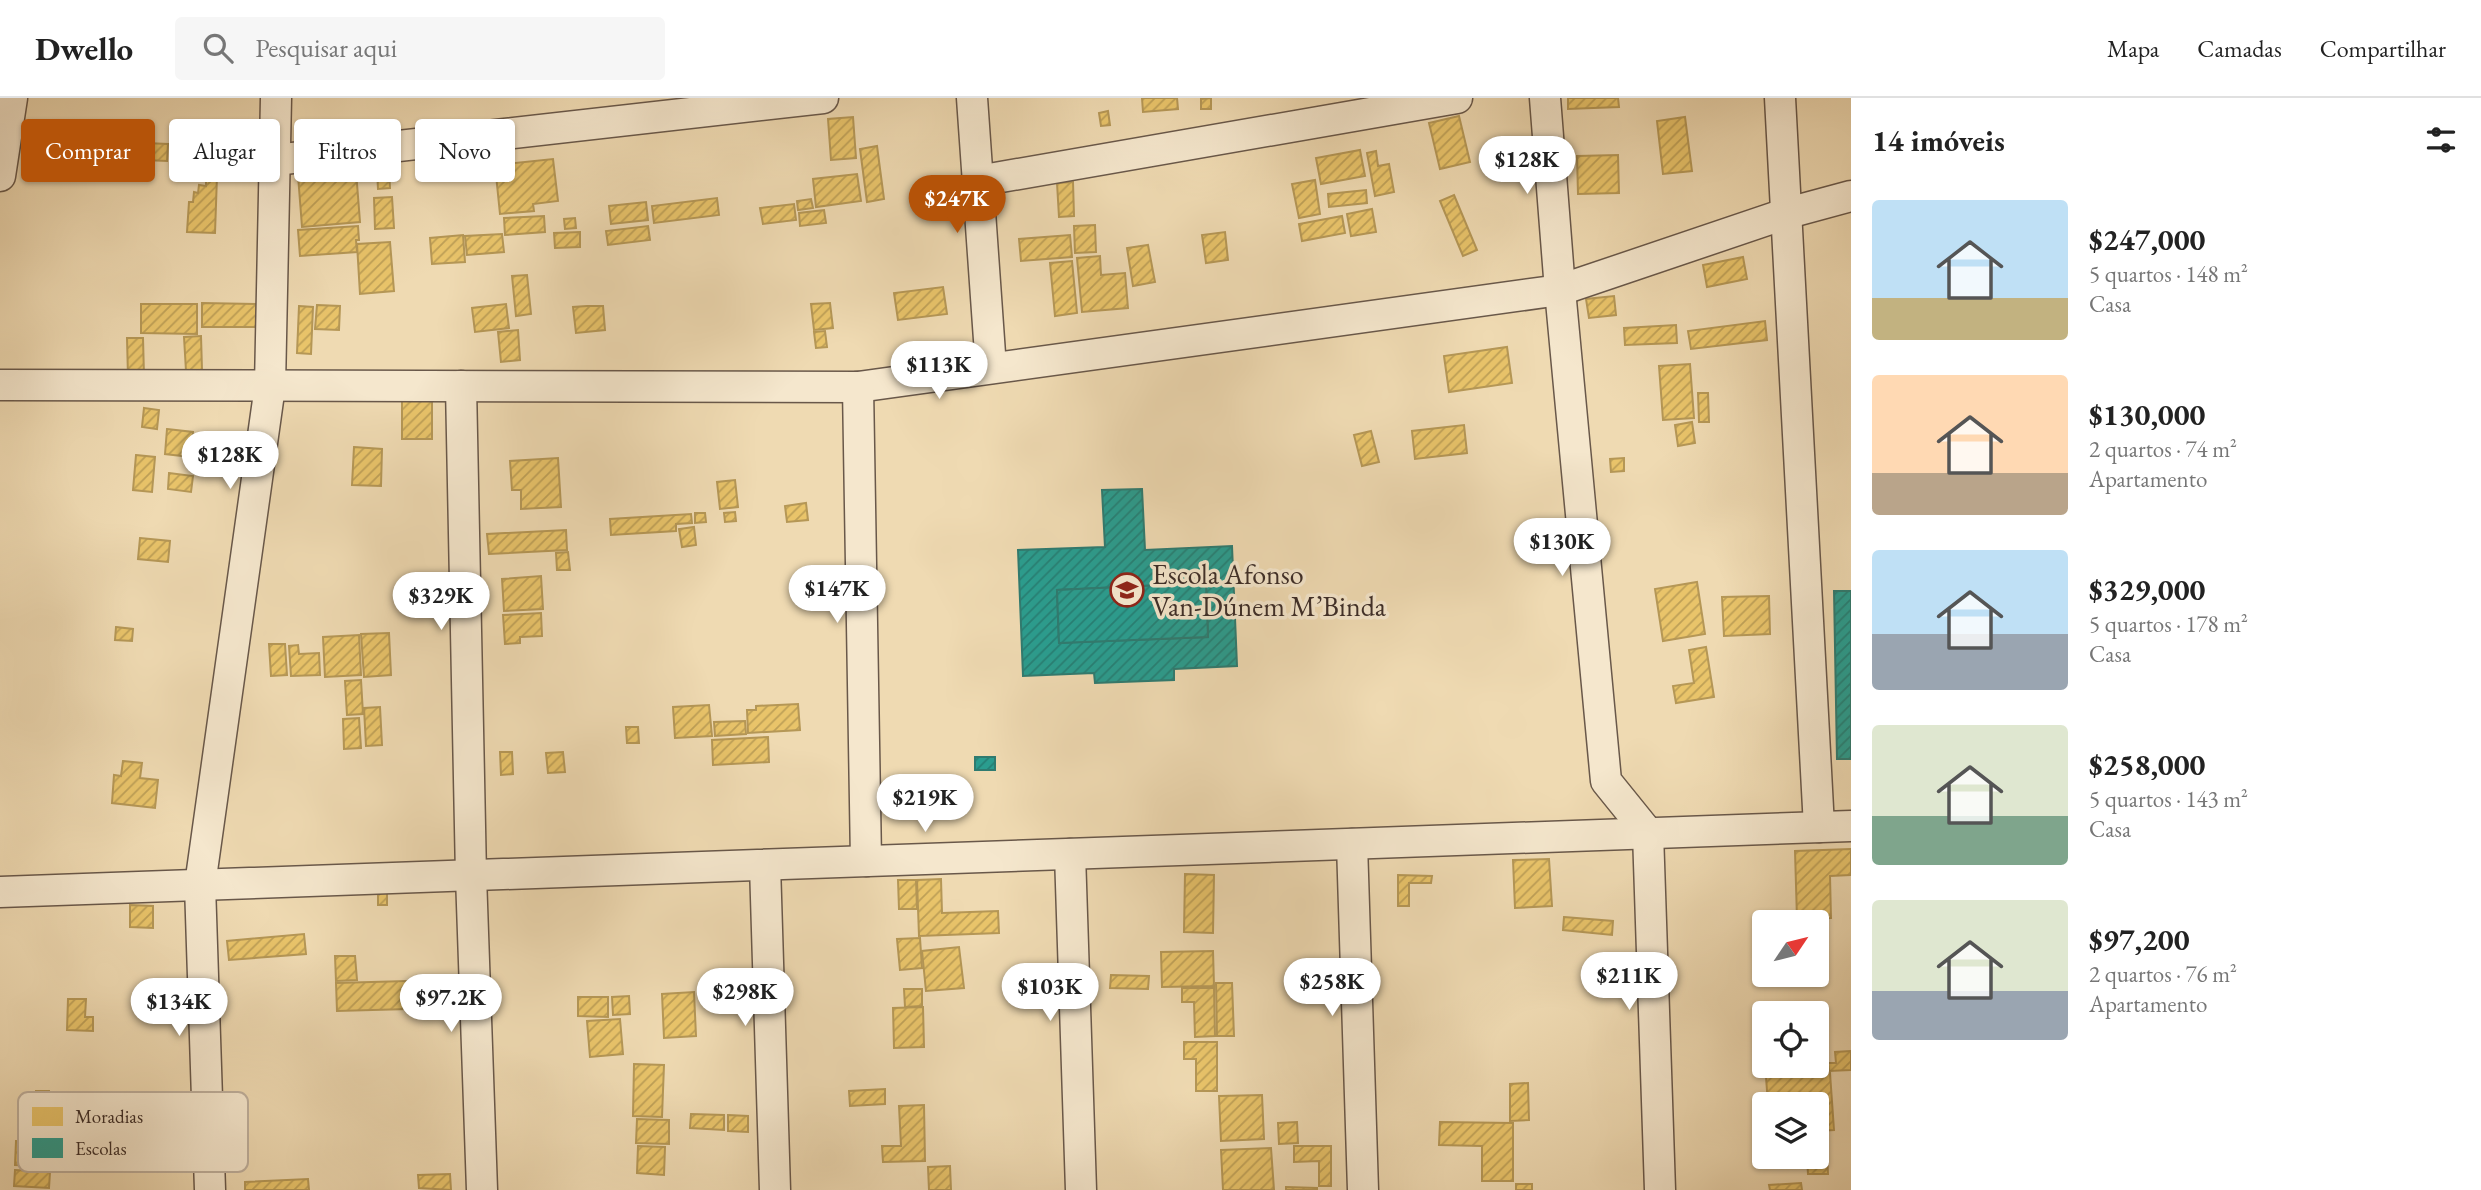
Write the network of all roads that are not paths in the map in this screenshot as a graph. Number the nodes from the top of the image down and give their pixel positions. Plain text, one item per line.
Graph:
1 (12, 98) edge
2 (276, 98) edge
3 (823, 98) edge
4 (972, 98) edge
5 (1457, 98) edge
6 (1545, 98) edge
7 (1780, 98) edge
8 (276, 119) edge
9 (280, 159) edge
10 (0, 176) edge
11 (978, 181) junction
12 (275, 182) edge
13 (1851, 197) edge
14 (1788, 213) junction
15 (1560, 290) junction
16 (991, 368) junction
17 (0, 385) edge
18 (270, 386) junction
19 (461, 386) junction
20 (858, 387) junction
21 (1851, 826) edge
22 (1819, 827) junction
23 (1648, 833) junction
24 (1352, 844) junction
25 (1070, 854) junction
26 (866, 862) junction
27 (765, 865) junction
28 (471, 876) junction
29 (200, 885) junction
30 (0, 892) edge
31 (207, 1092) edge
32 (209, 1172) edge
33 (210, 1190) edge
34 (482, 1190) edge
35 (775, 1190) edge
36 (1081, 1190) edge
37 (1363, 1190) edge
38 (1660, 1190) edge

1 - 10 street
2 - 8 street
3 - 9 street
4 - 11 street
5 - 11 street
6 - 15 street
7 - 14 street
11 - 16 street
12 - 18 street
13 - 14 street
14 - 15 street
14 - 22 street
15 - 16 street
15 - 23 street
16 - 20 street
17 - 18 street
18 - 19 street
18 - 29 street
19 - 20 street
19 - 28 street
20 - 26 street
21 - 22 street
22 - 23 street
23 - 24 street
23 - 38 street
24 - 25 street
24 - 37 street
25 - 26 street
25 - 36 street
26 - 27 street
27 - 28 street
27 - 35 street
28 - 29 street
28 - 34 street
29 - 30 street
29 - 31 street
32 - 33 street

